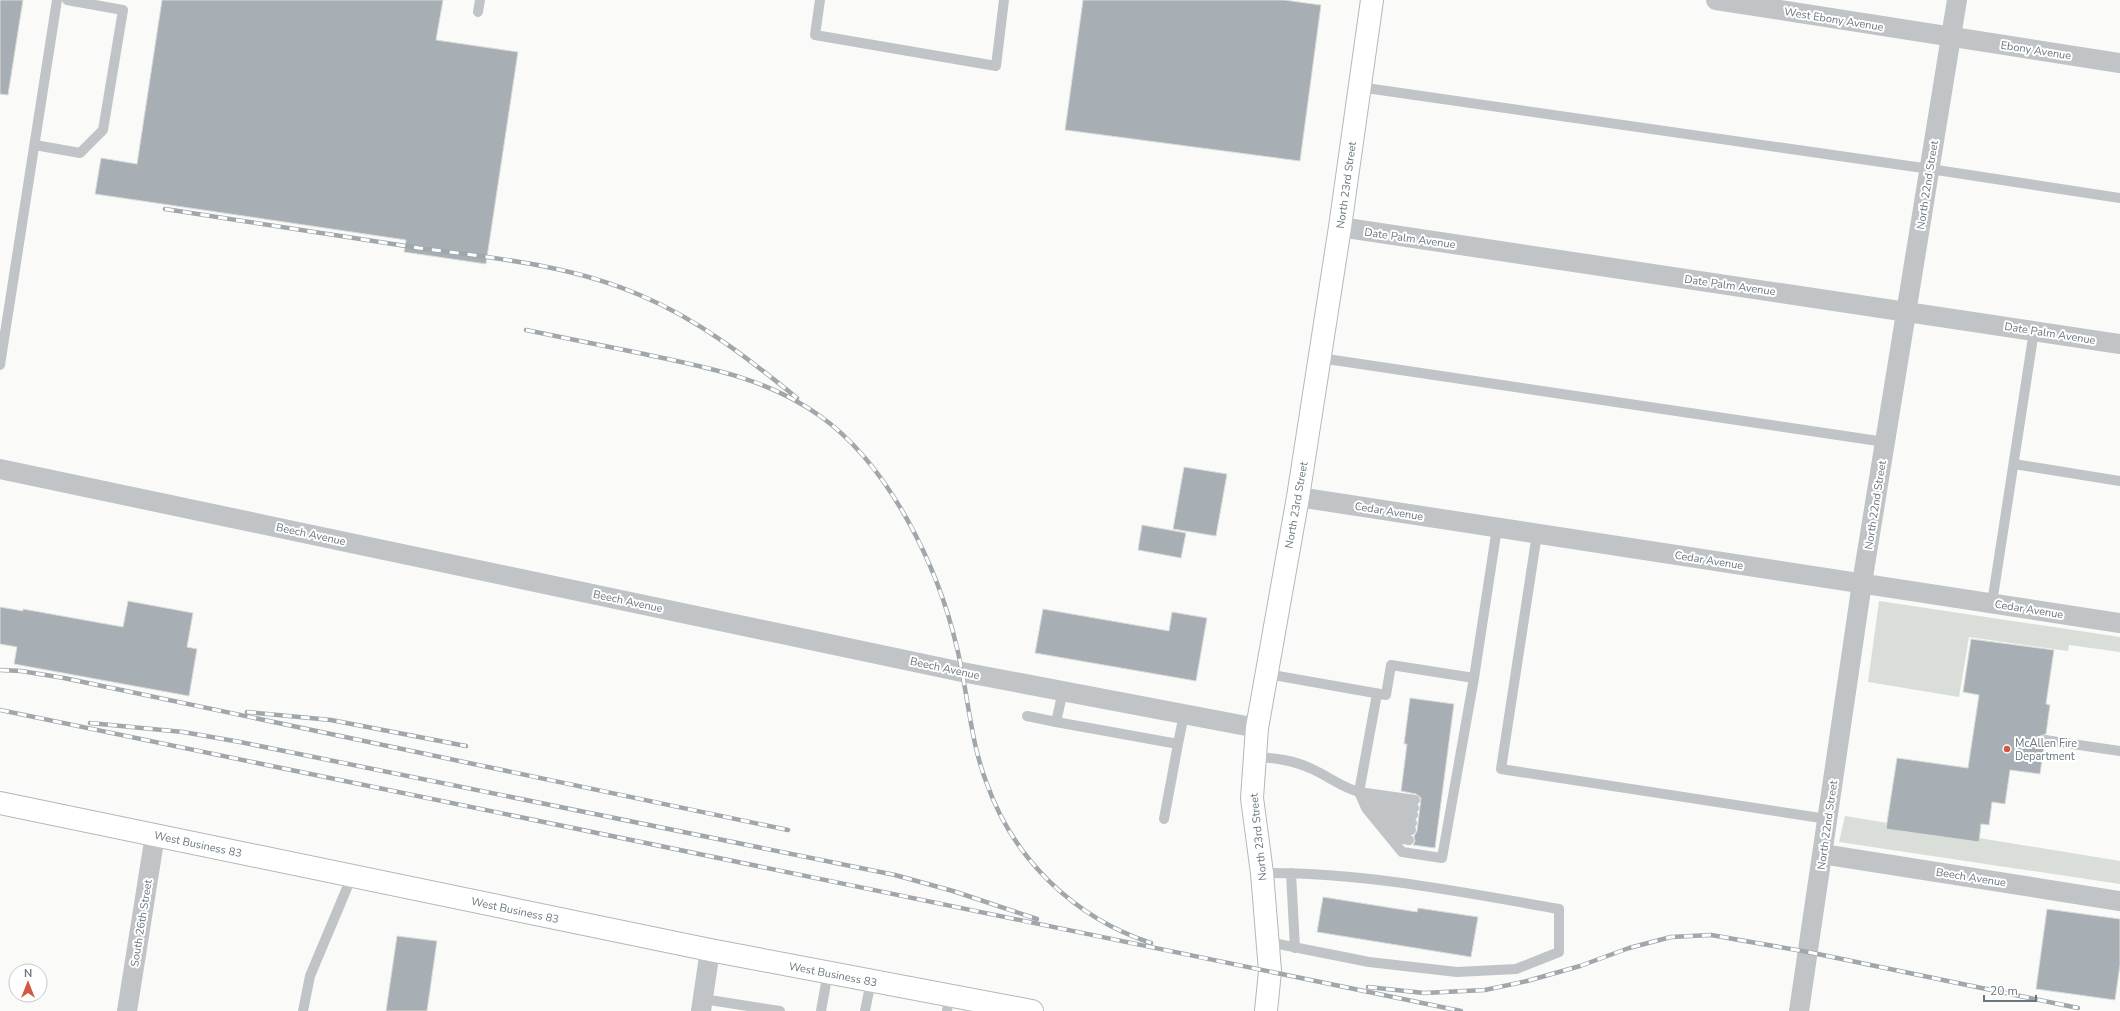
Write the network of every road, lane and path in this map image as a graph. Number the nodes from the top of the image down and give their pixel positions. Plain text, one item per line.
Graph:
1 (57, 0) edge
2 (67, 0) edge
3 (480, 0) edge
4 (820, 0) edge
5 (1004, 0) edge
6 (1372, 0) edge
7 (1716, 0) edge
8 (1957, 0) edge
9 (478, 12) dead end
10 (1951, 37) junction
11 (2120, 63) edge
12 (1359, 87) junction
13 (35, 145) junction
14 (1930, 169) junction
15 (2120, 198) edge
16 (1340, 227) junction
17 (1907, 312) junction
18 (2034, 331) junction
19 (2120, 344) edge
20 (1320, 358) junction
21 (0, 365) edge
22 (1885, 442) junction
23 (2014, 464) junction
24 (0, 469) edge
25 (2120, 481) edge
26 (1298, 497) junction
27 (1497, 528) junction
28 (1537, 534) junction
29 (1862, 583) junction
30 (1992, 603) junction
31 (2120, 623) edge
32 (1267, 674) junction
33 (1474, 678) junction
34 (1063, 691) junction
35 (1377, 694) junction
36 (1184, 714) junction
37 (1027, 716) dead end
38 (1056, 722) junction
39 (1257, 728) junction
40 (2045, 740) dead end
41 (1178, 744) junction
42 (2120, 751) edge
43 (1255, 757) junction
44 (1362, 800) junction
45 (0, 803) edge
46 (1164, 819) dead end
47 (1412, 819) junction
48 (1827, 819) junction
49 (1377, 821) junction
50 (155, 835) junction
51 (1390, 836) junction
52 (1822, 854) junction
53 (1262, 873) junction
54 (1291, 873) junction
55 (352, 876) junction
56 (2120, 901) edge
57 (1268, 942) junction
58 (1295, 948) junction
59 (710, 950) junction
60 (828, 972) junction
61 (871, 981) junction
62 (948, 1003) edge
63 (702, 1005) edge
64 (988, 1007) edge
65 (127, 1011) edge
66 (303, 1011) edge
67 (780, 1011) edge
68 (821, 1011) edge
69 (865, 1011) edge
70 (1032, 1011) edge
71 (1266, 1011) edge
72 (1799, 1011) edge

1 - 13 lane
2 - 13 lane
3 - 9 lane
4 - 5 lane
6 - 12 main road, North 23rd Street
7 - 10 street, West Ebony Avenue
8 - 10 street, North 22nd Street
10 - 11 street, Ebony Avenue
10 - 14 street, North 22nd Street
12 - 14 lane
12 - 16 main road, North 23rd Street
13 - 21 lane
14 - 15 lane
14 - 17 street, North 22nd Street
16 - 17 street, Date Palm Avenue
16 - 20 main road, North 23rd Street
17 - 18 street, Date Palm Avenue
17 - 22 street, North 22nd Street
18 - 19 street, Date Palm Avenue
18 - 23 lane
20 - 22 lane
20 - 26 main road, North 23rd Street
22 - 29 street, North 22nd Street
23 - 25 lane
23 - 30 lane
24 - 34 street, Beech Avenue
26 - 27 street, Cedar Avenue
26 - 32 main road, North 23rd Street
27 - 28 street, Cedar Avenue
27 - 33 lane
28 - 29 street, Cedar Avenue
28 - 48 lane
29 - 30 street, Cedar Avenue
29 - 48 street, North 22nd Street
30 - 31 street, Cedar Avenue
32 - 35 lane
32 - 39 main road, North 23rd Street
33 - 35 lane
33 - 51 lane
34 - 36 street, Beech Avenue
34 - 38 lane
35 - 44 lane
36 - 39 street, Beech Avenue
36 - 41 lane
37 - 38 lane
38 - 41 lane
39 - 43 main road, North 23rd Street
40 - 42 lane
41 - 46 lane
43 - 44 lane
43 - 53 main road, North 23rd Street
44 - 47 lane
44 - 47 lane
44 - 49 lane
45 - 50 main road, West Business 83
47 - 49 lane
47 - 51 lane
48 - 52 street, North 22nd Street
49 - 51 lane
50 - 55 main road, West Business 83
50 - 65 street, South 26th Street
52 - 56 street, Beech Avenue
52 - 72 street, North 22nd Street
53 - 54 lane
53 - 57 main road, North 23rd Street
54 - 58 lane
54 - 58 lane
55 - 59 main road, West Business 83
55 - 66 lane
57 - 58 lane
57 - 71 main road, North 23rd Street
59 - 60 main road, West Business 83
59 - 63 street
60 - 61 main road, West Business 83
60 - 68 lane
61 - 62 main road, West Business 83
61 - 69 lane
62 - 64 main road, West Business 83
63 - 67 lane
64 - 70 main road, West Business 83

